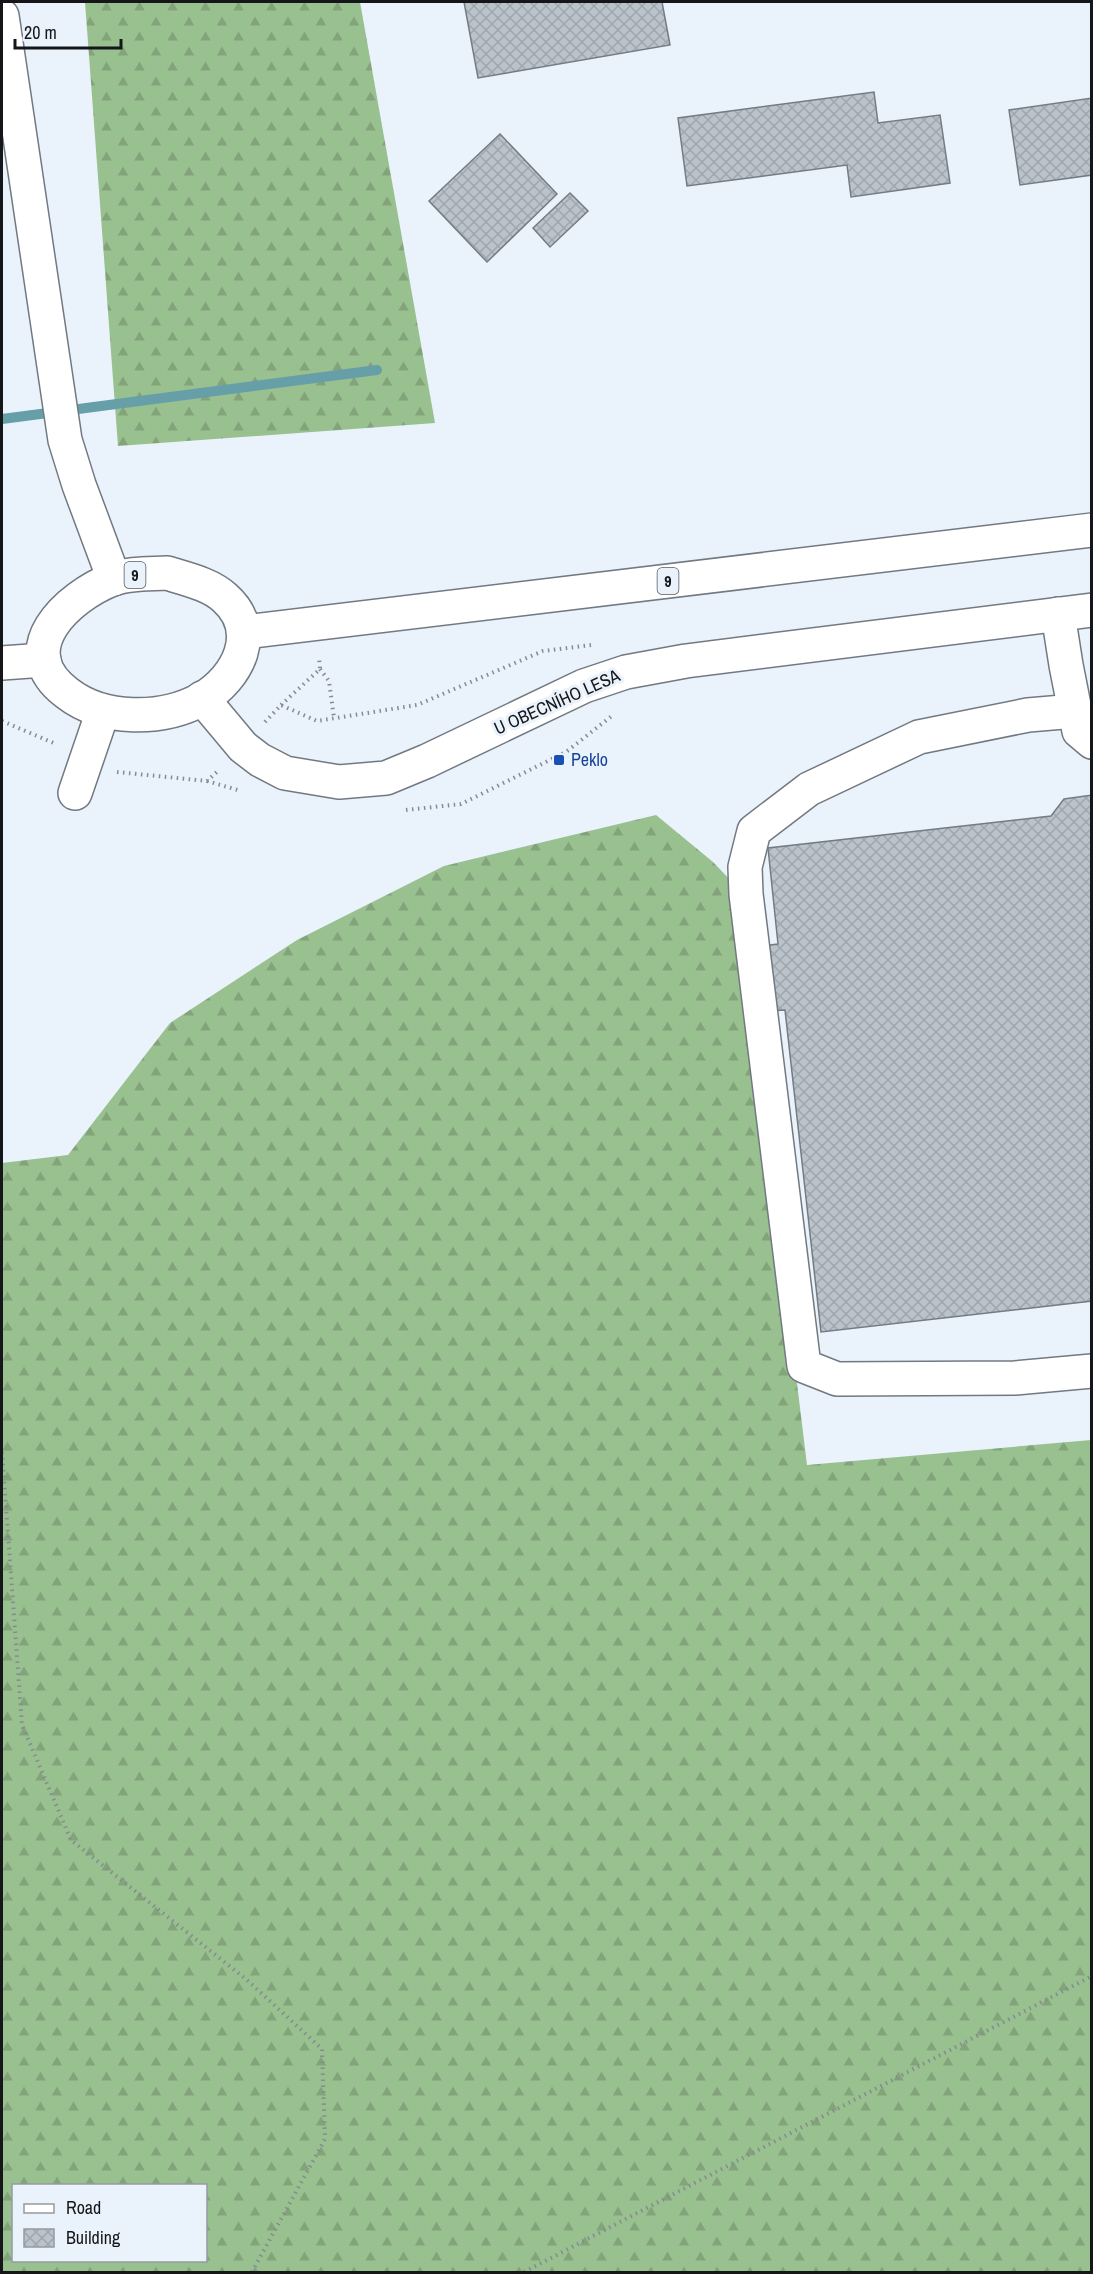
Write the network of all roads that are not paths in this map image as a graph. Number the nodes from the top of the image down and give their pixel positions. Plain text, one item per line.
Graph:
1 (2, 16) edge
2 (1092, 530) edge
3 (114, 579) junction
4 (1092, 610) edge
5 (1058, 614) junction
6 (245, 632) junction
7 (44, 660) junction
8 (2, 663) edge
9 (202, 698) junction
10 (103, 711) junction
11 (1075, 711) junction
12 (1092, 742) edge
13 (75, 793) dead end
14 (1092, 1371) edge

1 - 3 main road
2 - 6 main road, 9
3 - 6 main road, 9
3 - 7 main road, 9
4 - 5 main road, U OBECNÍHO LESA
5 - 9 main road, U OBECNÍHO LESA
5 - 11 main road
6 - 9 main road
7 - 8 main road
7 - 10 main road
9 - 10 main road
10 - 13 main road
11 - 12 main road
11 - 14 main road

